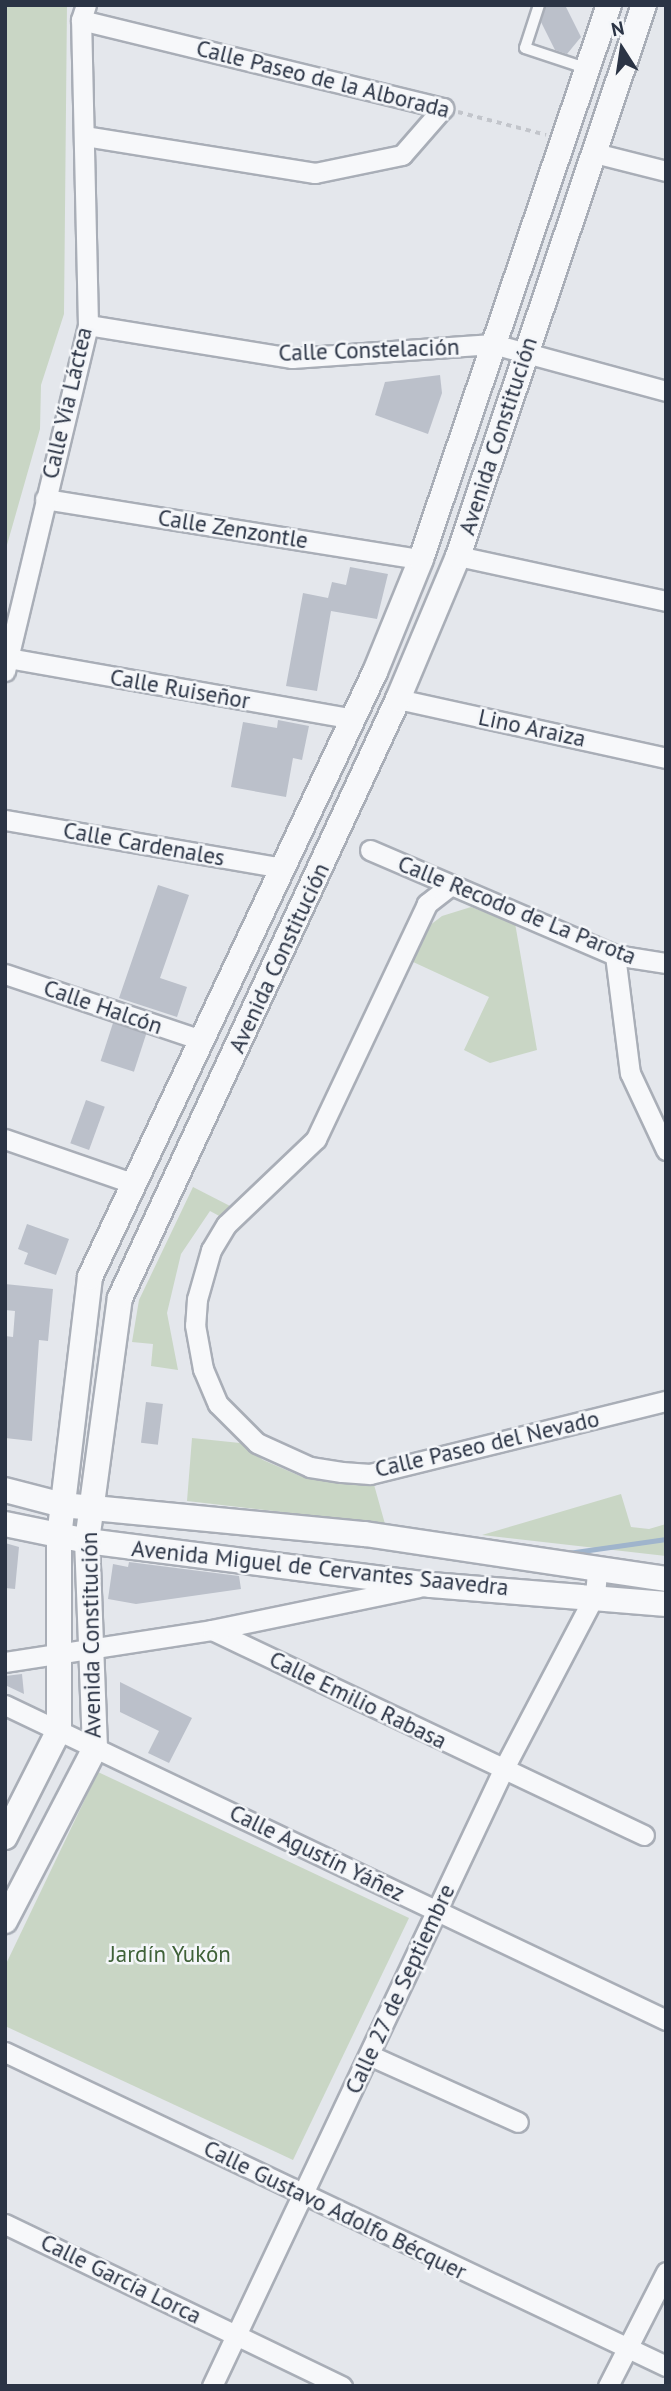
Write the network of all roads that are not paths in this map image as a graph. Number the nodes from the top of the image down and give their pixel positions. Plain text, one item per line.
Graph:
1 (539, 5) edge
2 (609, 5) edge
3 (644, 5) edge
4 (83, 13) edge
5 (588, 69) junction
6 (84, 136) junction
7 (595, 153) junction
8 (666, 171) edge
9 (88, 325) junction
10 (493, 344) junction
11 (525, 352) junction
12 (666, 391) edge
13 (45, 499) junction
14 (458, 556) junction
15 (421, 559) junction
16 (666, 601) edge
17 (7, 665) edge
18 (398, 699) junction
19 (353, 719) junction
20 (666, 758) edge
21 (5, 820) edge
22 (370, 850) dead end
23 (283, 868) junction
24 (451, 885) junction
25 (615, 955) junction
26 (666, 963) edge
27 (5, 974) edge
28 (201, 1040) junction
29 (5, 1139) edge
30 (666, 1150) edge
31 (132, 1184) junction
32 (118, 1216) junction
33 (154, 1230) junction
34 (666, 1401) edge
35 (5, 1490) edge
36 (62, 1505) junction
37 (90, 1509) junction
38 (5, 1524) edge
39 (365, 1534) junction
40 (59, 1537) junction
41 (87, 1541) junction
42 (597, 1570) junction
43 (358, 1575) junction
44 (666, 1579) edge
45 (430, 1585) junction
46 (595, 1595) junction
47 (666, 1604) edge
48 (212, 1630) junction
49 (94, 1648) junction
50 (58, 1654) junction
51 (5, 1662) edge
52 (5, 1705) edge
53 (59, 1730) junction
54 (95, 1748) junction
55 (503, 1770) junction
56 (644, 1835) dead end
57 (5, 1837) edge
58 (435, 1910) junction
59 (5, 1921) edge
60 (666, 2020) edge
61 (5, 2052) edge
62 (369, 2054) junction
63 (518, 2122) dead end
64 (304, 2195) junction
65 (5, 2224) edge
66 (666, 2272) edge
67 (237, 2334) junction
68 (627, 2349) junction
69 (666, 2366) edge
70 (212, 2386) edge
71 (342, 2386) edge
72 (608, 2386) edge

1 - 5 lane
2 - 5 street, Avenida Constitución
3 - 7 street, Avenida Constitución
4 - 6 street, Calle Vía Láctea
4 - 6 street, Calle Paseo de la Alborada
5 - 10 street, Avenida Constitución
6 - 9 street, Calle Vía Láctea
7 - 8 street
7 - 11 street, Avenida Constitución
9 - 10 street, Calle Constelación
9 - 13 street, Calle Vía Láctea
10 - 11 street, Calle Constelación
10 - 15 street, Avenida Constitución
11 - 12 street, Calle Constelación
11 - 14 street, Avenida Constitución
13 - 15 street, Calle Zenzontle
13 - 17 street, Calle Vía Láctea
14 - 16 street
14 - 18 street, Avenida Constitución
15 - 19 street, Avenida Constitución
17 - 19 street, Calle Ruiseñor
18 - 20 street, Lino Araiza
18 - 33 street, Avenida Constitución
19 - 23 street, Avenida Constitución
21 - 23 street, Calle Cardenales
22 - 24 street, Calle Recodo de La Parota
23 - 28 street, Avenida Constitución
24 - 25 street, Calle Recodo de La Parota
24 - 34 street, Calle Paseo del Nevado
25 - 26 street, Calle Recodo de La Parota
25 - 30 street
27 - 28 street, Calle Halcón
28 - 31 street, Avenida Constitución
29 - 31 street
31 - 32 street, Avenida Constitución
32 - 33 street
32 - 36 street, Avenida Constitución
33 - 37 street, Avenida Constitución
35 - 36 street, Avenida Miguel de Cervantes Saavedra
36 - 37 street, Avenida Miguel de Cervantes Saavedra
36 - 40 street, Avenida Constitución
37 - 39 street, Avenida Miguel de Cervantes Saavedra
37 - 41 street, Avenida Constitución
38 - 40 street, Avenida Miguel de Cervantes Saavedra
39 - 42 street, Avenida Miguel de Cervantes Saavedra
39 - 43 street
40 - 41 street, Avenida Miguel de Cervantes Saavedra
40 - 50 street, Avenida Constitución
41 - 43 street, Avenida Miguel de Cervantes Saavedra
41 - 49 street, Avenida Constitución
42 - 44 street, Avenida Miguel de Cervantes Saavedra
42 - 46 street
43 - 45 street, Avenida Miguel de Cervantes Saavedra
45 - 46 street, Avenida Miguel de Cervantes Saavedra
45 - 48 street
46 - 47 street, Avenida Miguel de Cervantes Saavedra
46 - 55 street, Calle 27 de Septiembre
48 - 49 street
48 - 55 street, Calle Emilio Rabasa
49 - 50 street
49 - 54 street, Avenida Constitución
50 - 51 street
50 - 53 street, Avenida Constitución
52 - 53 street, Calle Agustín Yáñez
53 - 54 street, Calle Agustín Yáñez
53 - 57 street, Avenida Constitución
54 - 58 street, Calle Agustín Yáñez
54 - 59 street, Avenida Constitución
55 - 56 street, Calle Emilio Rabasa
55 - 58 street, Calle 27 de Septiembre
58 - 60 street, Calle Agustín Yáñez
58 - 62 street, Calle 27 de Septiembre
61 - 64 street, Calle Gustavo Adolfo Bécquer
62 - 63 street
62 - 64 street, Calle 27 de Septiembre
64 - 67 street, Calle 27 de Septiembre
64 - 68 street, Calle Gustavo Adolfo Bécquer
65 - 67 street, Calle García Lorca
66 - 68 street
67 - 70 street, Calle 27 de Septiembre
67 - 71 street, Calle García Lorca
68 - 69 street, Calle Gustavo Adolfo Bécquer
68 - 72 street

